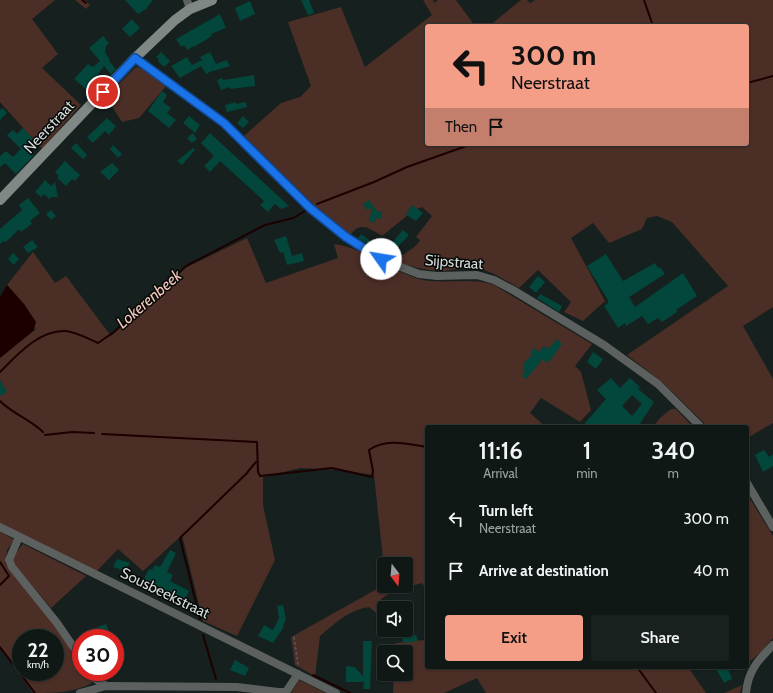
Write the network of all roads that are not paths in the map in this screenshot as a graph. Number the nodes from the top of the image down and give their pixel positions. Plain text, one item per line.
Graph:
1 (212, 0) edge
2 (188, 4) edge
3 (135, 58) junction
4 (0, 200) edge
5 (699, 425) edge
6 (749, 486) edge
7 (0, 527) edge
8 (773, 527) edge
9 (19, 537) junction
10 (72, 645) edge
11 (773, 645) edge
12 (298, 674) junction
13 (98, 681) edge
14 (106, 686) junction
15 (80, 693) edge
16 (336, 693) edge
17 (746, 693) edge

1 - 2 street, Neerstraat
2 - 3 street, Neerstraat
3 - 4 street, Neerstraat
3 - 5 street, Sijpstraat
6 - 8 street
7 - 9 street, Sousbeekstraat
9 - 10 street
9 - 12 street, Sousbeekstraat
11 - 17 street
12 - 14 street
12 - 16 street, Sousbeekstraat
13 - 14 street
14 - 15 street

